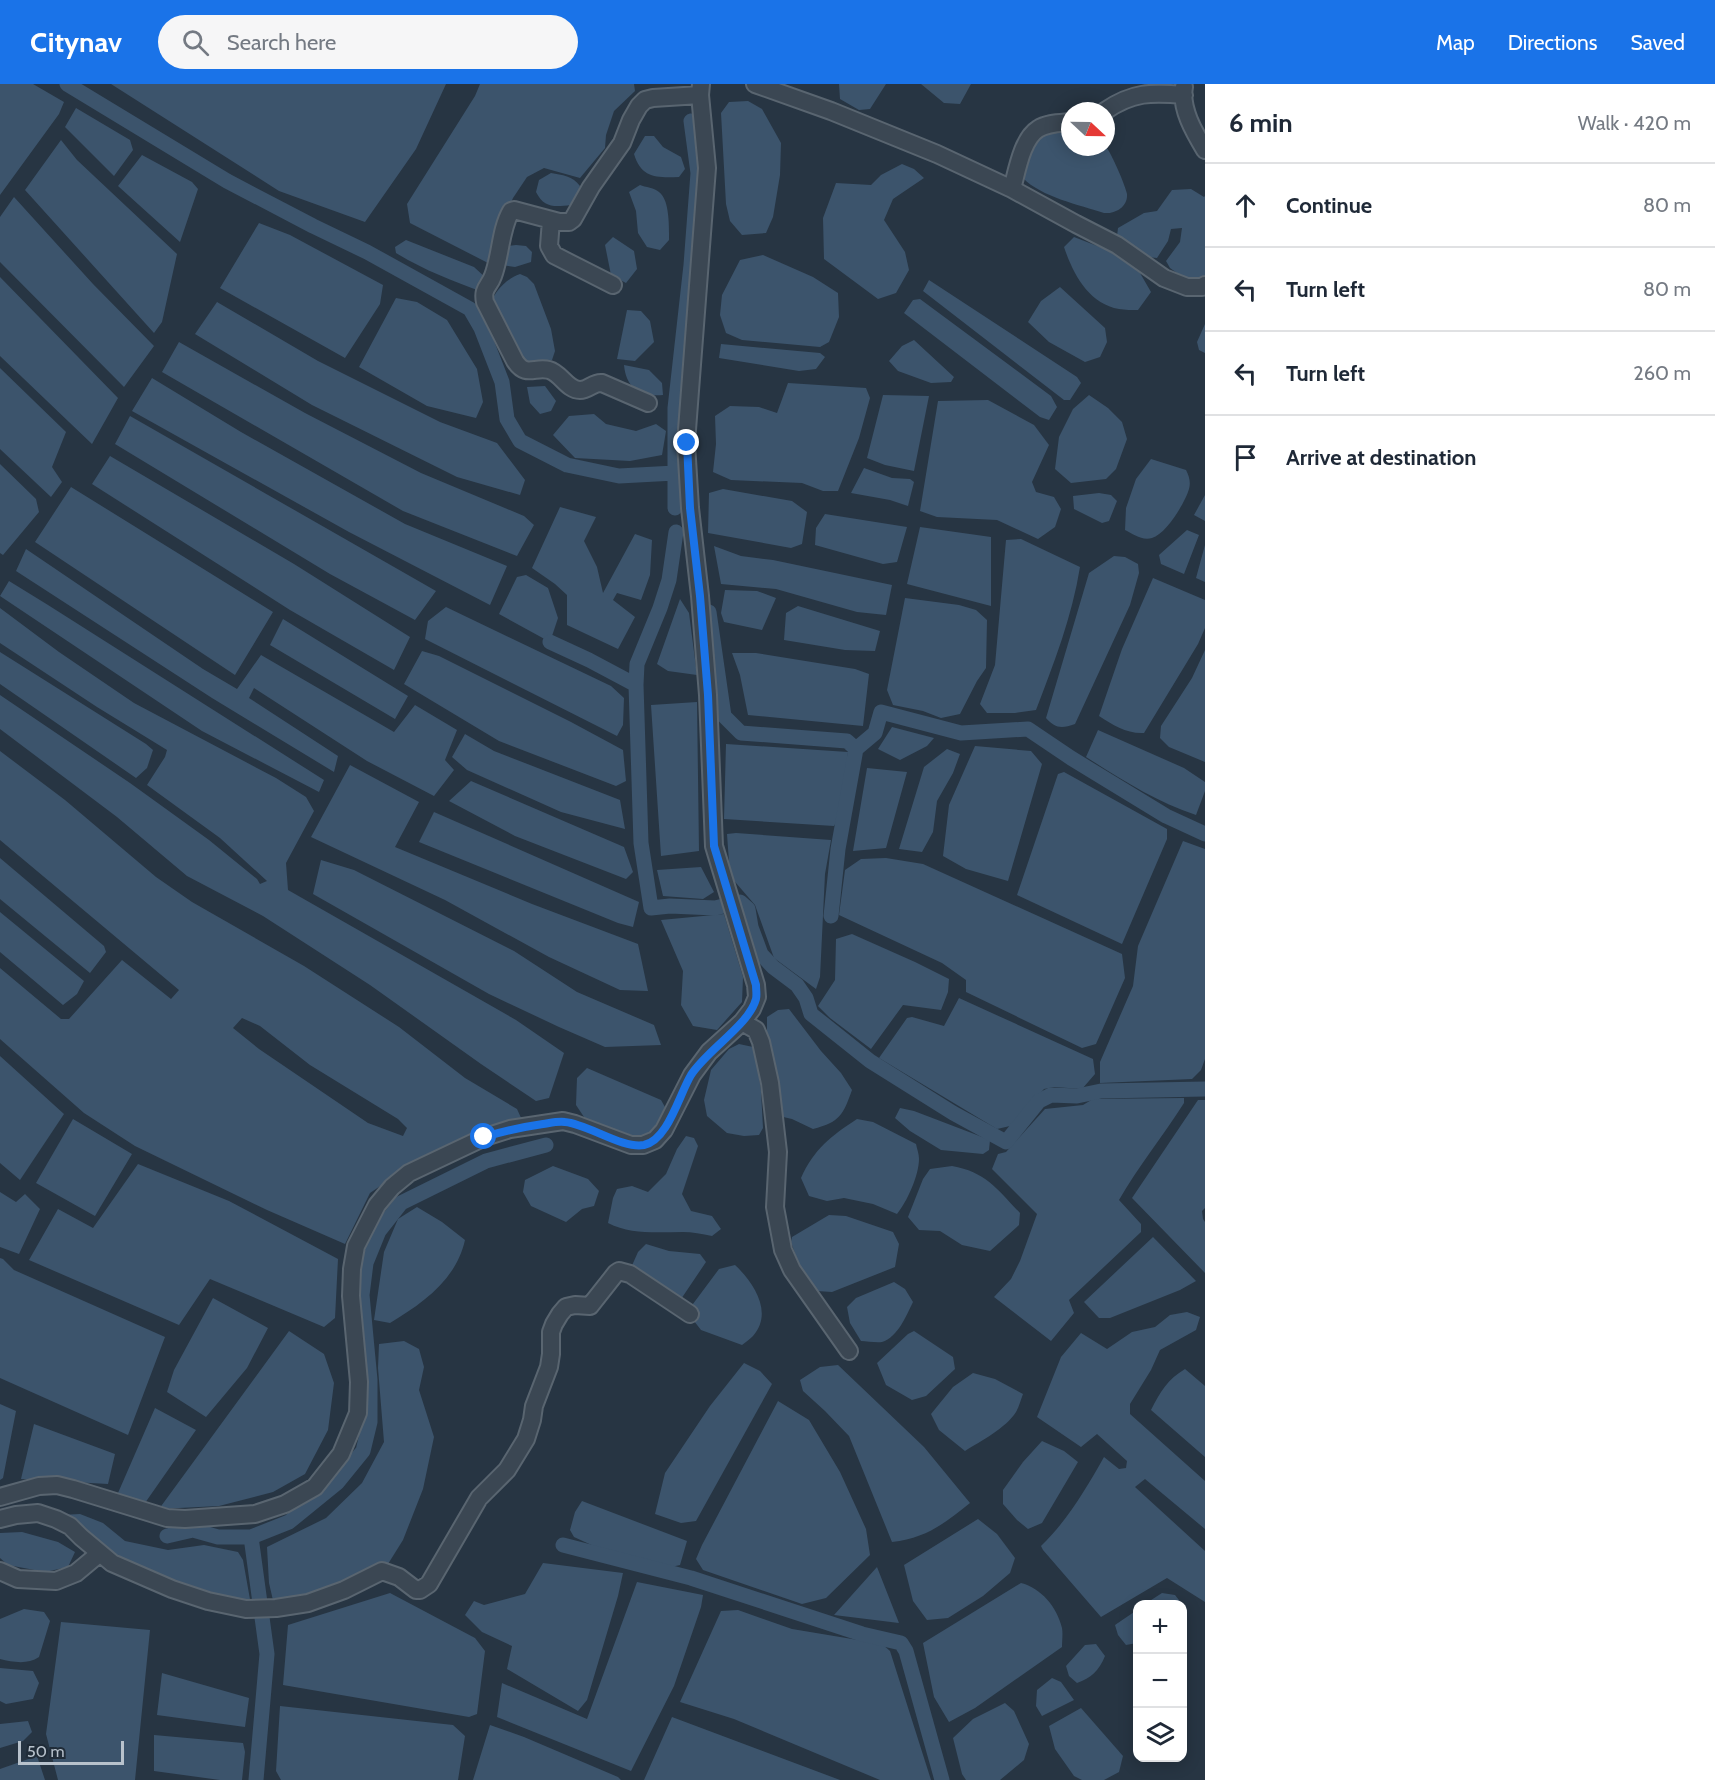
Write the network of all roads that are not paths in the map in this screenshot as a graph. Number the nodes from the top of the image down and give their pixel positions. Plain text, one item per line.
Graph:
1 (755, 84) edge
2 (700, 90) edge
3 (1184, 90) edge
4 (1115, 104) edge
5 (1061, 123) edge
6 (1205, 150) edge
7 (1012, 189) junction
8 (551, 220) junction
9 (614, 285) dead end
10 (1205, 285) edge
11 (648, 403) dead end
12 (742, 1022) junction
13 (690, 1314) dead end
14 (849, 1350) dead end
15 (0, 1497) edge
16 (0, 1519) edge
17 (100, 1553) junction
18 (0, 1571) edge

1 - 7 street
2 - 8 street
2 - 12 street
3 - 4 street
3 - 6 street
5 - 7 street
7 - 10 street
8 - 9 street
8 - 11 street
12 - 14 street
12 - 15 street
13 - 17 street
16 - 17 street
17 - 18 street

